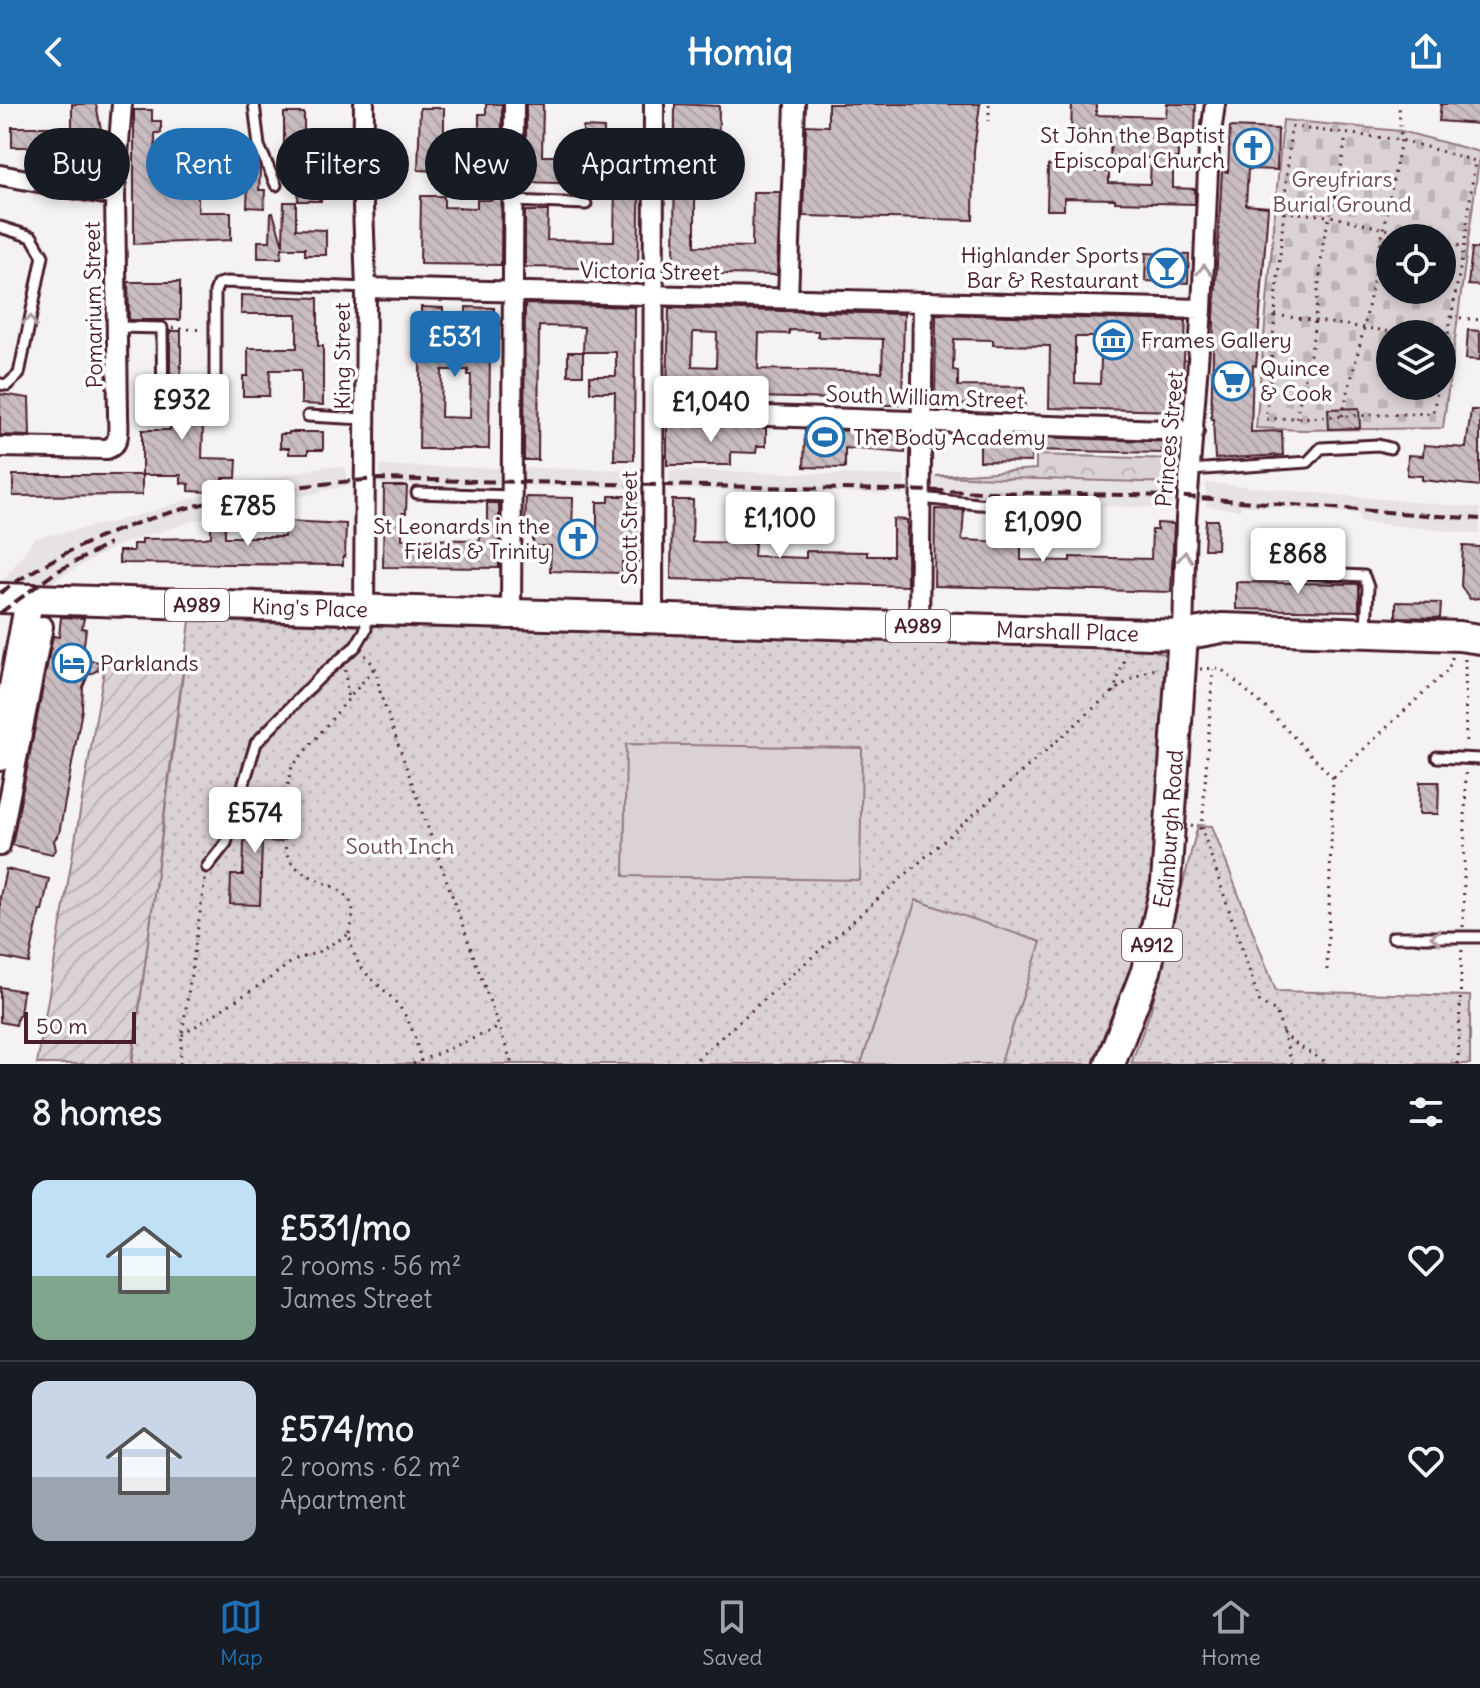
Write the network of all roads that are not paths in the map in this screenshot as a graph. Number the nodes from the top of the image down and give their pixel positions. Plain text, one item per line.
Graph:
1 (122, 104) edge
2 (254, 104) edge
3 (364, 104) edge
4 (514, 104) edge
5 (654, 104) edge
6 (795, 104) edge
7 (1215, 104) edge
8 (120, 128) edge
9 (0, 175) edge
10 (24, 179) edge
11 (276, 185) dead end
12 (115, 200) edge
13 (513, 201) junction
14 (586, 204) dead end
15 (0, 227) edge
16 (366, 288) junction
17 (513, 291) junction
18 (654, 295) junction
19 (788, 298) junction
20 (923, 302) junction
21 (1202, 309) junction
22 (118, 327) junction
23 (0, 384) edge
24 (215, 404) dead end
25 (654, 412) junction
26 (308, 416) dead end
27 (163, 418) dead end
28 (365, 419) junction
29 (922, 422) junction
30 (1194, 431) junction
31 (0, 447) edge
32 (1390, 448) dead end
33 (1190, 470) junction
34 (417, 493) dead end
35 (512, 496) junction
36 (921, 498) junction
37 (1086, 508) dead end
38 (1301, 573) dead end
39 (0, 598) edge
40 (29, 601) junction
41 (364, 609) junction
42 (511, 613) junction
43 (653, 617) junction
44 (43, 626) dead end
45 (919, 626) junction
46 (1366, 633) junction
47 (1183, 635) junction
48 (1469, 638) edge
49 (0, 757) edge
50 (1437, 757) dead end
51 (1480, 759) edge
52 (0, 846) edge
53 (207, 867) road end
54 (1393, 937) dead end
55 (1480, 937) edge
56 (1110, 1064) edge

1 - 8 street, Pomarium Street
2 - 11 lane
3 - 16 street, King Street
4 - 13 street
5 - 18 street, Scott Street
6 - 19 street
21 -> 7 street, Princes Street
9 - 10 street, Pomarium Street
12 - 22 street, Pomarium Street
13 - 14 lane
13 - 17 street
23 -> 15 lane
16 - 17 street, Victoria Street
16 - 24 lane, Victoria Street
16 - 28 street, King Street
17 - 18 street, Victoria Street
17 - 35 street
18 - 19 street, Victoria Street
18 - 25 street, Scott Street
19 - 20 street, Victoria Street
20 - 21 street, Victoria Street
20 - 29 street
21 - 30 street, Princes Street
22 - 27 lane
22 - 31 street, Pomarium Street
25 - 29 street, South William Street
25 - 43 street, Scott Street
26 - 28 lane
28 - 41 street, King Street
29 - 30 street, South William Street
29 - 36 street
30 - 33 street, Princes Street
32 - 33 lane
47 -> 33 street, Princes Street
34 - 35 lane
35 - 42 street
36 - 37 lane
36 - 45 street
38 - 46 lane
39 - 40 main road, King's Place / A989
40 - 41 main road, King's Place / A989
40 - 49 street
41 - 42 main road, King's Place / A989
41 - 53 lane
42 - 43 main road, A989
43 - 45 main road, Marshall Place / A989
44 - 52 street
45 - 47 main road, Marshall Place / A989
46 - 47 main road, Marshall Place / A989
46 - 48 main road, Marshall Place / A989
47 - 56 main road, Edinburgh Road / A912
50 - 51 lane
55 -> 54 lane

